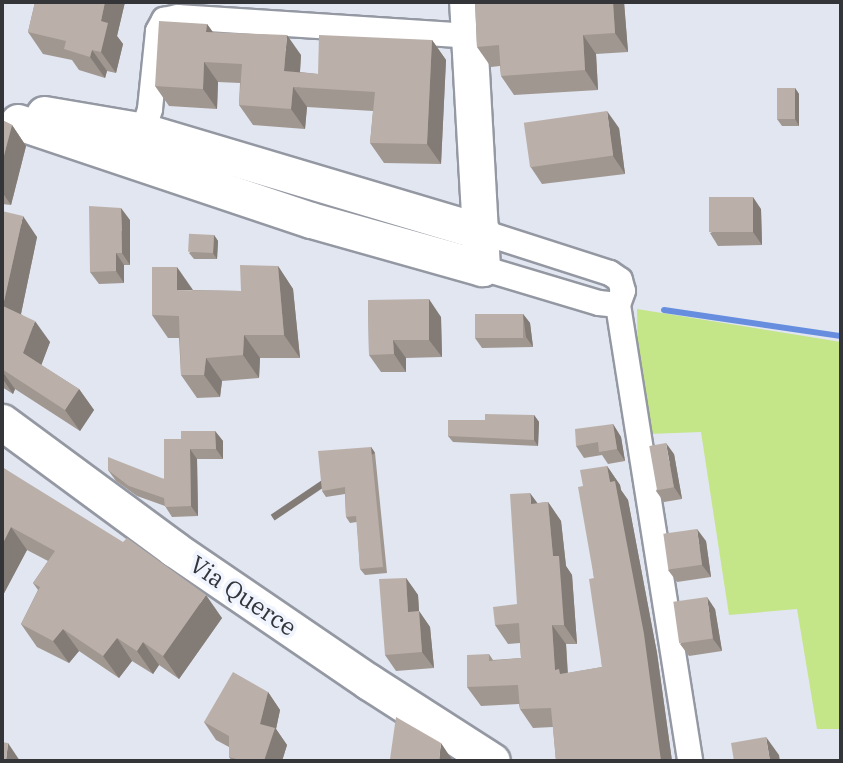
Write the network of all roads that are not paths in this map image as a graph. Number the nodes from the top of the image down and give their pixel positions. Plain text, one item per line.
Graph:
1 (467, 2) edge
2 (469, 36) junction
3 (10, 120) edge
4 (144, 131) junction
5 (482, 232) junction
6 (482, 268) junction
7 (618, 305) junction
8 (2, 422) edge
9 (492, 761) edge
10 (690, 761) edge

1 - 2 street
2 - 4 street
2 - 5 street
3 - 4 street
3 - 6 street
4 - 5 street
5 - 6 street
5 - 7 street
6 - 7 street
7 - 10 street
8 - 9 street, Via Querce

